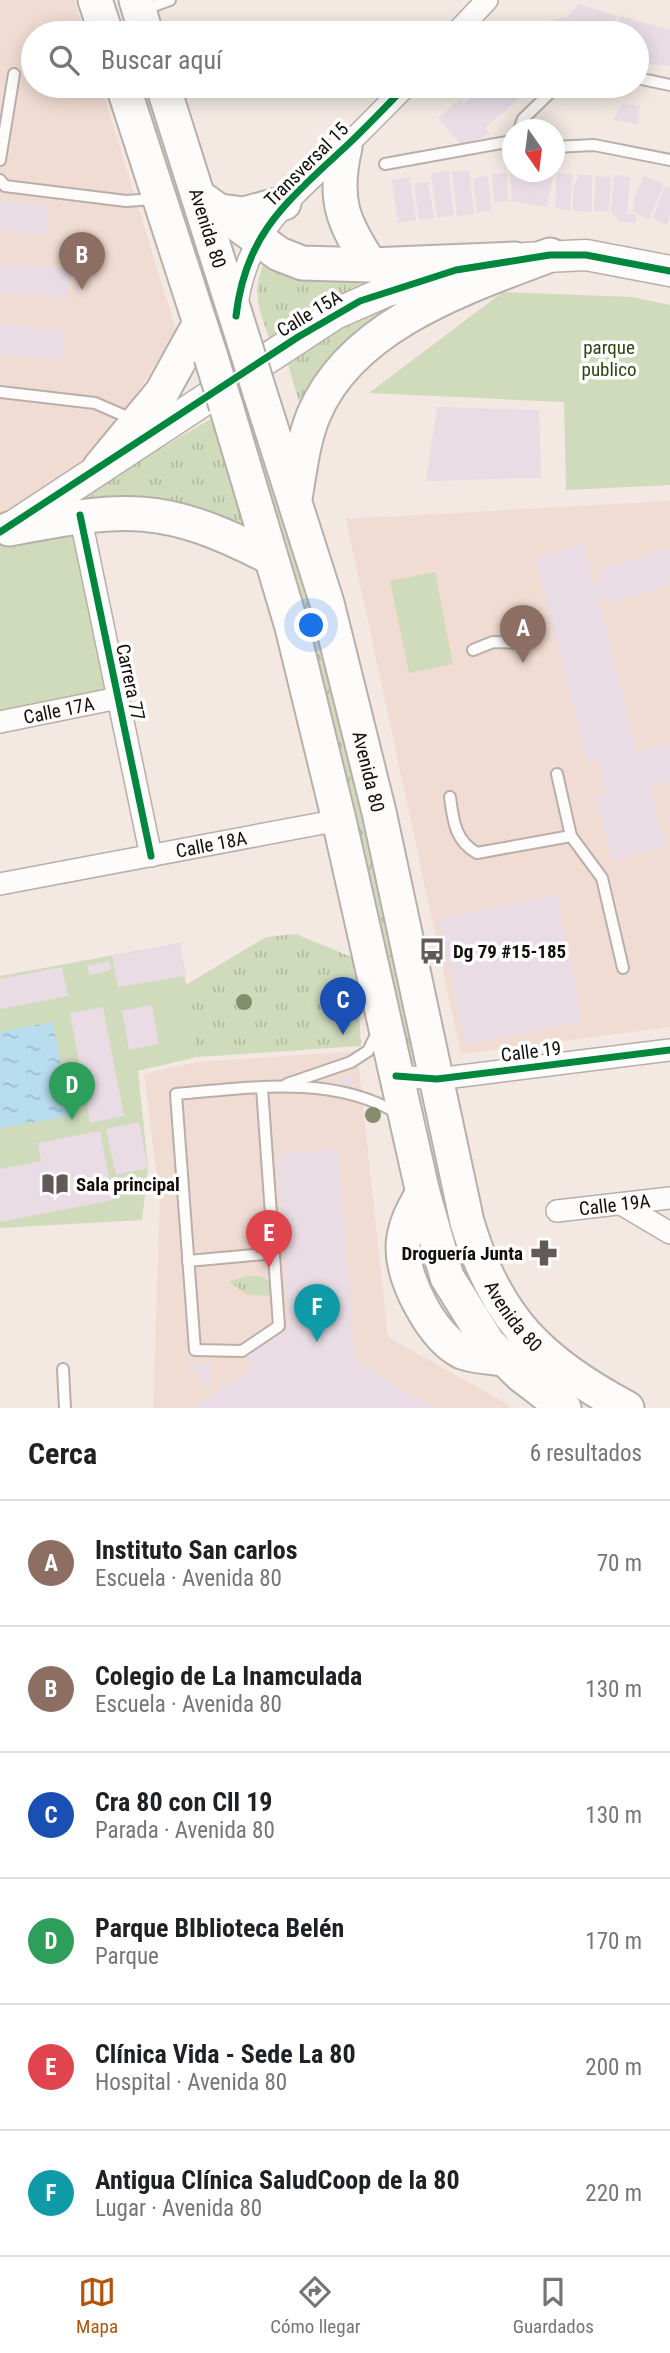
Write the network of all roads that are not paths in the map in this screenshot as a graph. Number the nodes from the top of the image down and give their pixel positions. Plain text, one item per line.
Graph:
1 (95, 0) edge
2 (170, 0) edge
3 (487, 0) edge
4 (140, 15) edge
5 (102, 21) edge
6 (467, 21) edge
7 (14, 74) dead end
8 (649, 81) edge
9 (670, 85) edge
10 (127, 98) edge
11 (168, 98) edge
12 (394, 98) edge
13 (545, 98) edge
14 (523, 119) edge
15 (502, 143) edge
16 (565, 146) edge
17 (345, 147) junction
18 (0, 160) edge
19 (670, 160) edge
20 (385, 164) dead end
21 (0, 180) edge
22 (159, 198) junction
23 (285, 203) junction
24 (209, 204) junction
25 (258, 239) junction
26 (550, 256) junction
27 (515, 259) junction
28 (370, 265) junction
29 (670, 271) edge
30 (200, 323) junction
31 (241, 330) junction
32 (0, 392) edge
33 (138, 422) junction
34 (100, 467) junction
35 (295, 500) junction
36 (80, 515) junction
37 (4, 530) edge
38 (271, 558) junction
39 (525, 643) dead end
40 (473, 650) dead end
41 (118, 698) junction
42 (0, 722) edge
43 (557, 774) dead end
44 (450, 797) dead end
45 (339, 820) junction
46 (571, 836) junction
47 (151, 856) junction
48 (0, 884) edge
49 (623, 968) dead end
50 (384, 1020) junction
51 (670, 1050) edge
52 (396, 1076) junction
53 (437, 1079) junction
54 (262, 1087) junction
55 (276, 1087) junction
56 (405, 1118) junction
57 (670, 1198) edge
58 (621, 1204) junction
59 (557, 1211) dead end
60 (670, 1233) edge
61 (274, 1253) junction
62 (188, 1261) junction
63 (63, 1369) dead end
64 (65, 1408) edge
65 (564, 1408) edge
66 (627, 1408) edge

1 - 5 main road
2 - 4 lane
3 - 6 street
7 - 18 lane
8 - 9 lane
10 - 22 main road, Avenida 80
11 - 24 main road, Avenida 80
12 - 17 street, Transversal 15
13 - 14 lane
15 - 20 lane
16 - 19 lane
17 - 23 street, Transversal 15
17 - 28 main road
21 - 22 lane
22 - 30 main road, Avenida 80
23 - 24 main road
23 - 25 street, Transversal 15
24 - 25 main road
24 - 31 main road, Avenida 80
25 - 28 main road
25 - 31 street, Transversal 15
26 - 27 street, Calle 15A
26 - 29 street, Calle 15A
26 - 35 main road
27 - 28 main road
27 - 34 street, Calle 15A
30 - 33 main road
30 - 38 main road, Avenida 80, bridge
31 - 35 main road, Avenida 80, bridge
32 - 33 lane
33 - 34 main road
34 - 37 street, Calle 15A
35 - 53 main road, Avenida 80
36 - 37 main road
36 - 38 main road
36 - 41 street, Carrera 77
38 - 45 main road, Avenida 80
39 - 40 lane
41 - 42 street, Calle 17A
41 - 47 street, Carrera 77
43 - 46 lane
44 - 46 lane
45 - 47 street, Calle 18A
45 - 50 main road, Avenida 80
46 - 49 lane
47 - 48 street, Calle 18A
50 - 52 main road, Avenida 80
50 - 55 lane
51 - 53 street, Calle 19
52 - 53 street, Calle 19
52 - 56 main road, Avenida 80
53 - 66 main road, Avenida 80
54 - 55 lane
54 - 61 lane
54 - 62 lane
55 - 56 lane
56 - 65 main road, Avenida 80
57 - 58 street, Calle 19A
58 - 59 street, Calle 19A
58 - 60 street
61 - 62 lane
61 - 62 lane
63 - 64 lane

